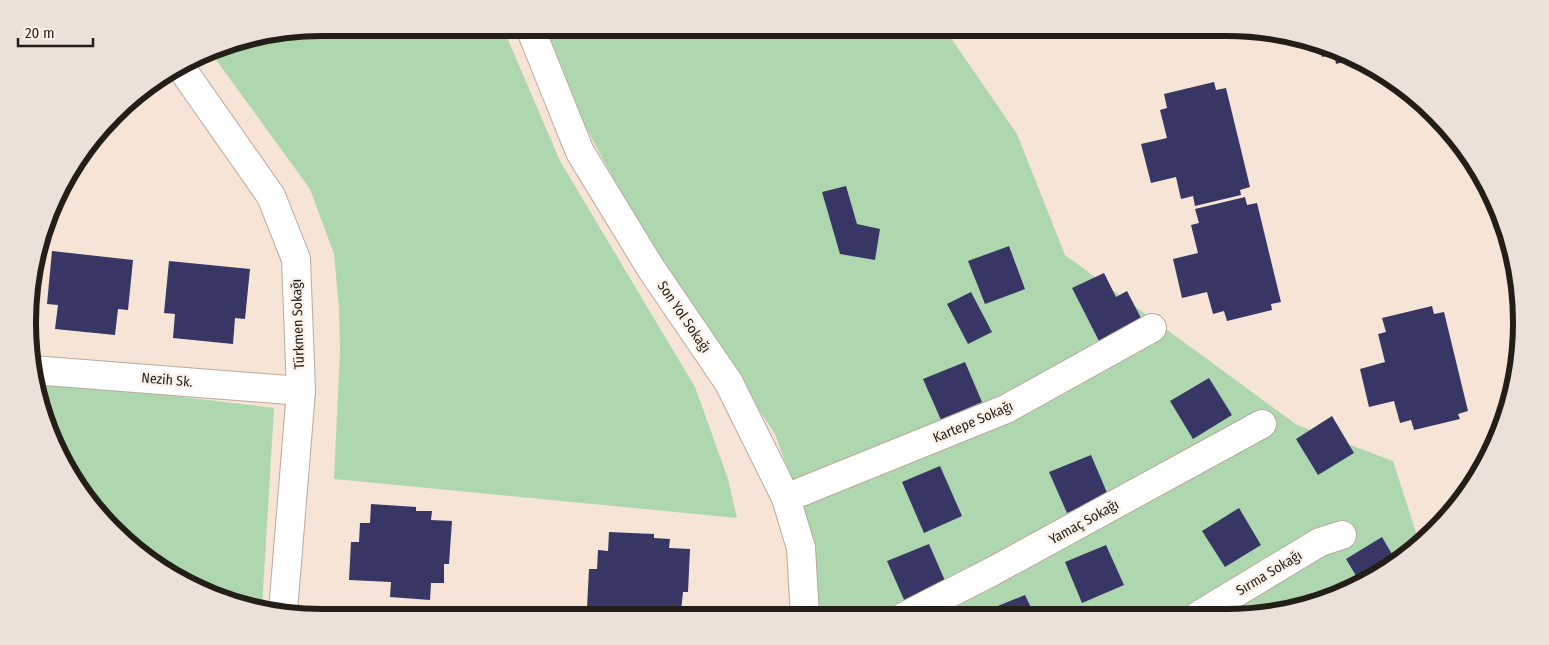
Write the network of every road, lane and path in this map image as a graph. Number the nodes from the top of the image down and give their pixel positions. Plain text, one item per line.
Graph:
1 (533, 36) edge
2 (184, 72) edge
3 (1152, 328) dead end
4 (41, 371) edge
5 (301, 391) junction
6 (1262, 424) dead end
7 (786, 498) junction
8 (1342, 535) dead end
9 (283, 606) edge
10 (805, 609) edge
11 (919, 609) edge
12 (1209, 609) edge

1 - 7 street, Son Yol Sokağı
2 - 5 street, Türkmen Sokağı
3 - 7 street, Kartepe Sokağı
4 - 5 street, Nezih Sk.
5 - 9 street, Türkmen Sokağı
6 - 11 street, Yamaç Sokağı
7 - 10 street, Son Yol Sokağı
8 - 12 street, Sırma Sokağı

